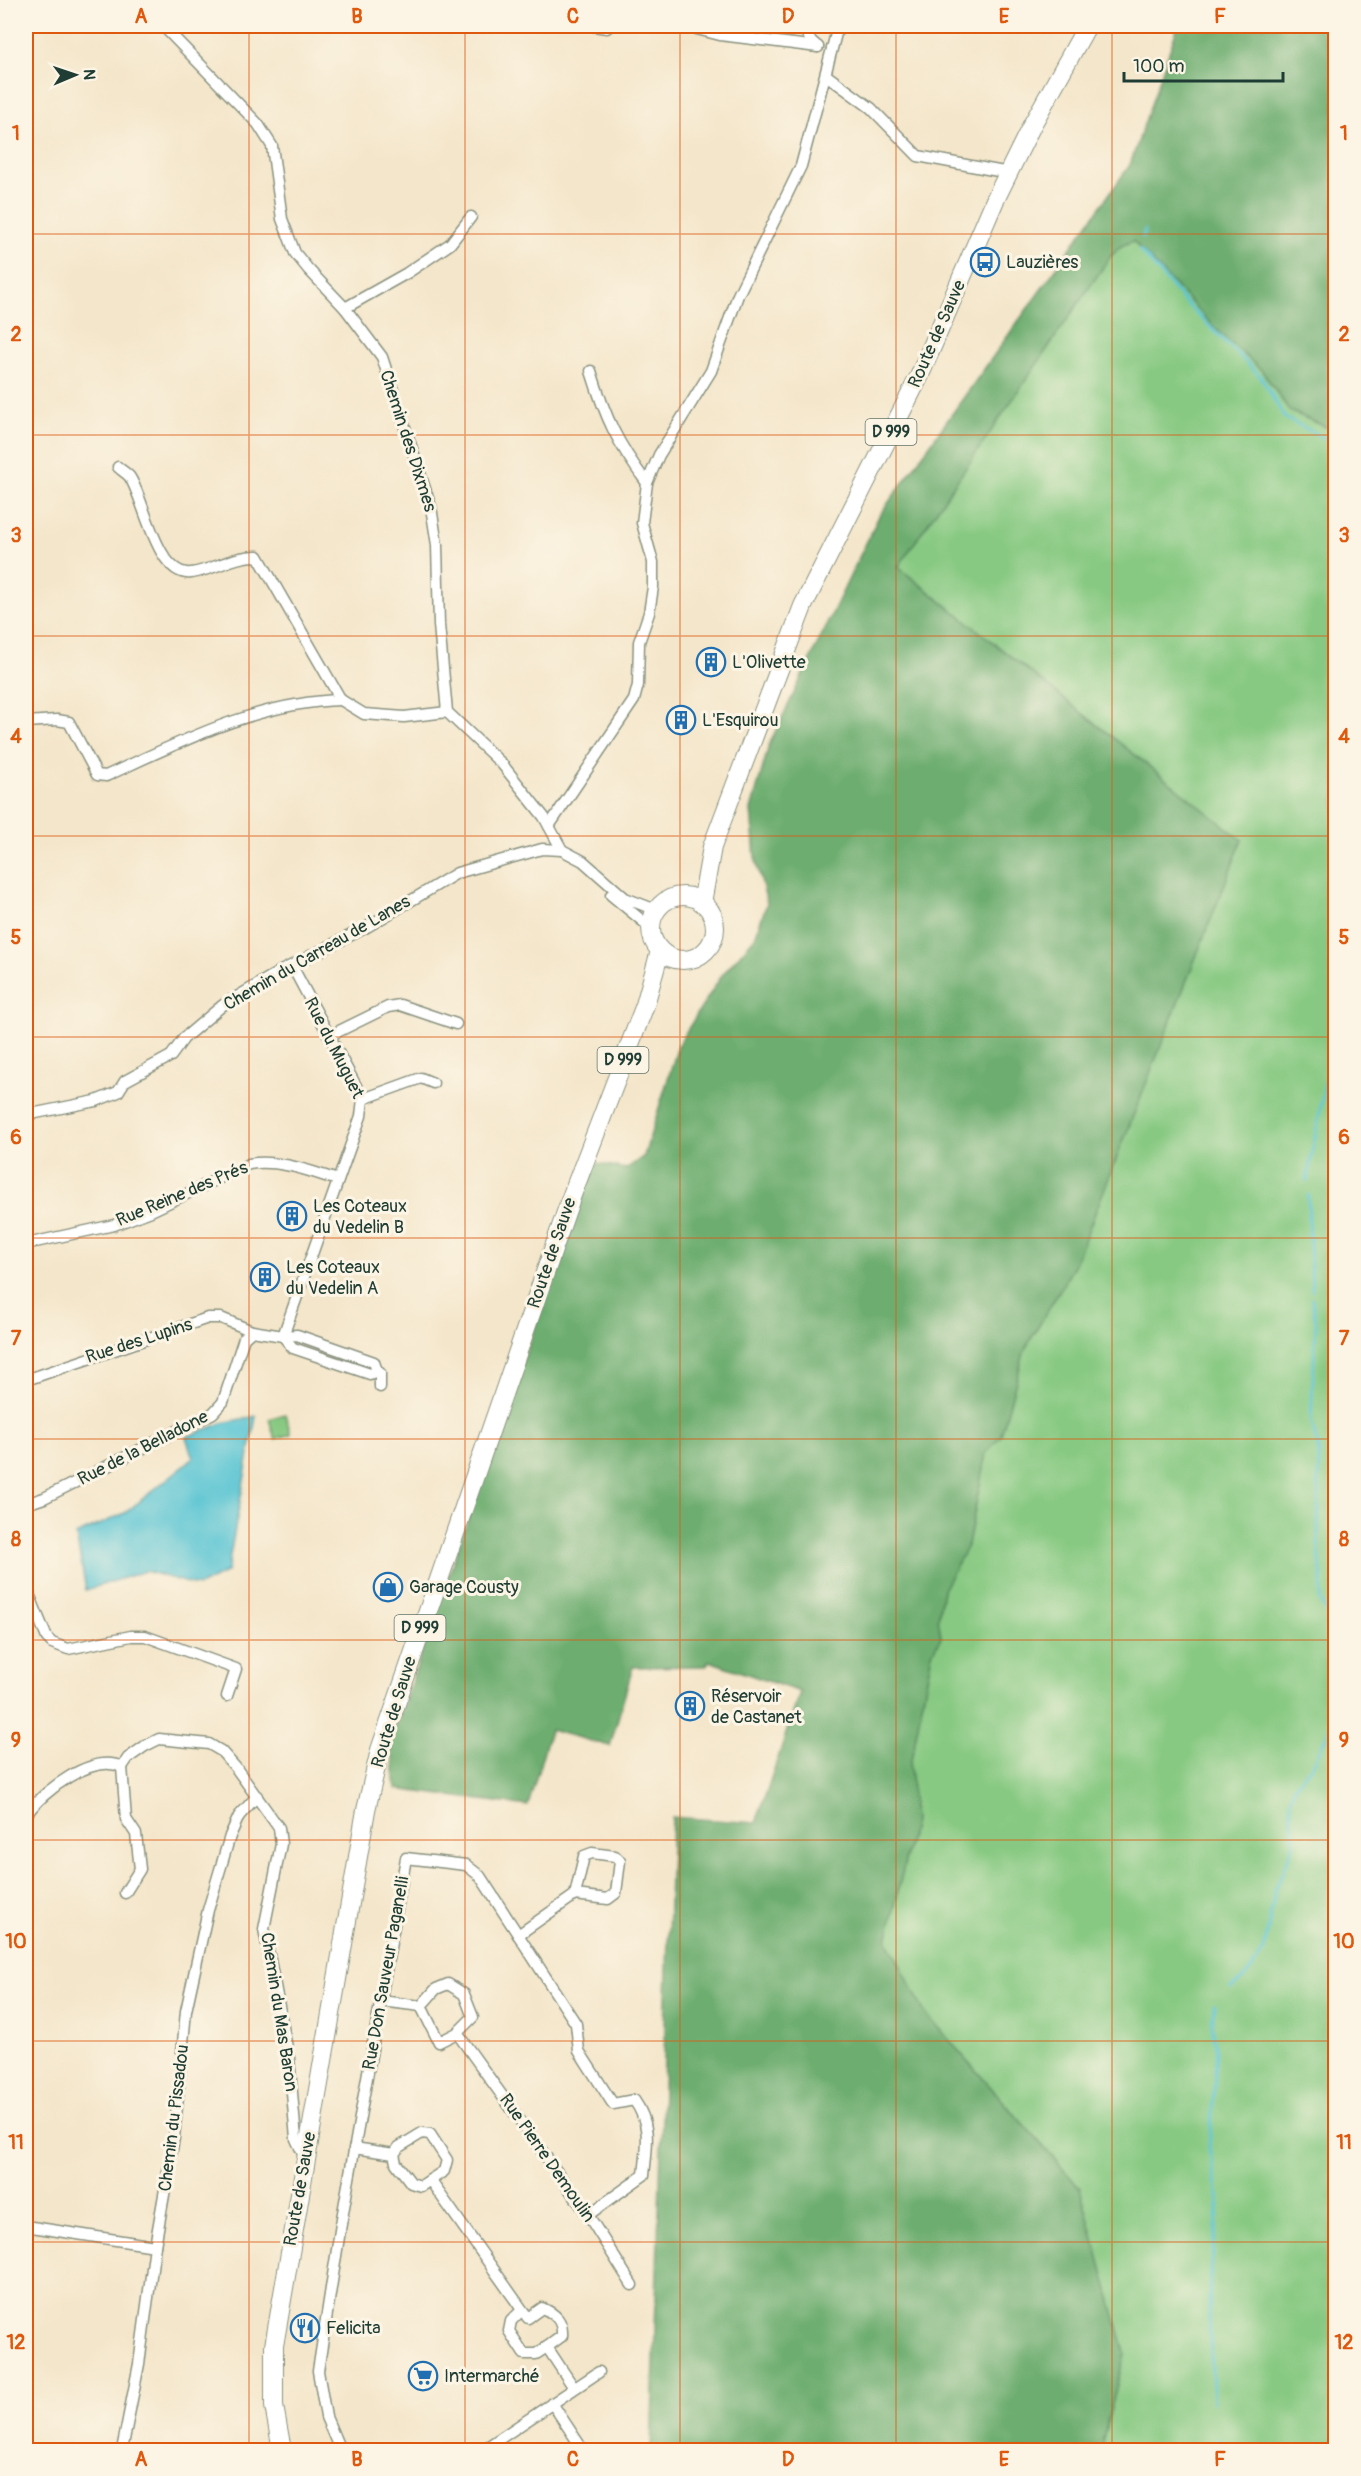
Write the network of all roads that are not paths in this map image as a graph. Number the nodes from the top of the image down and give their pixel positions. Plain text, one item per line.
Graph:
1 (163, 26) edge
2 (594, 26) edge
3 (609, 26) edge
4 (685, 26) edge
5 (803, 26) edge
6 (838, 26) edge
7 (1088, 26) edge
8 (818, 47) junction
9 (834, 50) junction
10 (826, 75) junction
11 (1009, 173) junction
12 (471, 217) dead end
13 (345, 308) junction
14 (591, 371) dead end
15 (118, 467) dead end
16 (647, 483) junction
17 (341, 700) junction
18 (447, 712) junction
19 (26, 722) edge
20 (549, 826) junction
21 (712, 847) junction
22 (562, 850) junction
23 (595, 873) junction
24 (676, 897) junction
25 (702, 903) junction
26 (656, 910) junction
27 (651, 928) junction
28 (660, 951) junction
29 (678, 960) junction
30 (292, 966) junction
31 (645, 1005) junction
32 (456, 1024) dead end
33 (329, 1036) junction
34 (433, 1083) dead end
35 (363, 1099) junction
36 (26, 1115) edge
37 (338, 1180) junction
38 (26, 1244) edge
39 (252, 1331) junction
40 (283, 1336) junction
41 (26, 1380) edge
42 (380, 1387) dead end
43 (26, 1504) edge
44 (26, 1587) edge
45 (227, 1696) dead end
46 (122, 1767) junction
47 (257, 1796) junction
48 (26, 1815) edge
49 (125, 1893) dead end
50 (575, 1896) junction
51 (518, 1935) junction
52 (381, 2001) junction
53 (421, 2006) junction
54 (457, 2033) junction
55 (354, 2148) junction
56 (394, 2154) junction
57 (305, 2159) junction
58 (430, 2180) junction
59 (588, 2215) junction
60 (26, 2233) edge
61 (155, 2246) junction
62 (632, 2285) dead end
63 (522, 2310) junction
64 (547, 2347) junction
65 (599, 2372) dead end
66 (574, 2388) junction
67 (552, 2403) junction
68 (122, 2451) edge
69 (282, 2451) edge
70 (340, 2451) edge
71 (483, 2451) edge
72 (583, 2451) edge

1 - 13 street, Chemin des Dixmes
2 - 3 street
4 - 8 street
5 - 8 street
6 - 9 street
7 - 11 main road, Route de Sauve / D 999
8 - 9 street
9 - 10 street
10 - 11 street
10 - 16 street
11 - 21 main road, Route de Sauve / D 999
12 - 13 street
13 - 18 street, Chemin des Dixmes
14 - 16 street
15 - 17 street
16 - 20 street
17 - 18 street
17 - 19 street
18 - 20 street
20 - 22 street
21 - 24 main road, Route de Sauve / D 999
21 - 25 main road, Route de Sauve / D 999
22 - 23 street
22 - 30 street, Chemin du Carreau de Lanes
23 - 26 street
23 - 27 street
24 - 25 main road
24 - 26 main road
25 - 29 main road
26 - 27 main road
27 - 28 main road
28 - 29 main road
28 - 31 main road, Route de Sauve / D 999
29 - 31 main road, Route de Sauve / D 999
30 - 33 street, Rue du Muguet
30 - 36 street, Chemin du Carreau de Lanes
31 - 57 main road, Route de Sauve / D 999
32 - 33 street
33 - 35 street, Rue du Muguet
34 - 35 street
35 - 37 street, Rue du Muguet
37 - 38 street, Rue Reine des Prés
37 - 40 street, Rue du Muguet
39 - 40 street
39 - 41 street, Rue des Lupins
39 - 43 street, Rue de la Belladone
40 - 42 street
44 - 45 street
46 - 47 street, Chemin du Mas Baron
46 - 48 street
46 - 49 street
47 - 57 street, Chemin du Mas Baron
47 - 61 street, Chemin du Pissadou
50 - 50 street
50 - 51 street
51 - 52 street, Rue Don Sauveur Paganelli
51 - 59 street, Rue Don Sauveur Paganelli
52 - 53 street
52 - 55 street, Rue Don Sauveur Paganelli
53 - 54 street
53 - 54 street
54 - 59 street, Rue Pierre Demoulin
55 - 56 street
55 - 70 street, Rue Don Sauveur Paganelli
56 - 58 street
56 - 58 street
57 - 69 main road, Route de Sauve / D 999
58 - 63 street
59 - 62 street, Rue Pierre Demoulin
60 - 61 street
61 - 68 street, Chemin du Pissadou
63 - 64 street
63 - 64 street
64 - 66 street
65 - 66 street
66 - 67 street
67 - 71 street
67 - 72 street

